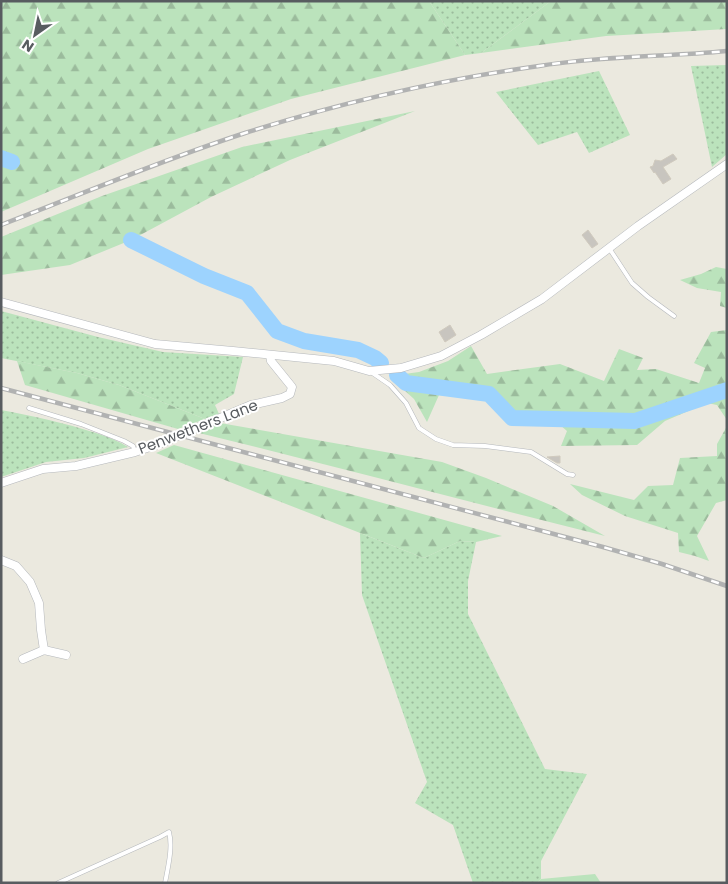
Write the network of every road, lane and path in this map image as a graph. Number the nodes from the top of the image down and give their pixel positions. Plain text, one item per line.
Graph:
1 (727, 164) edge
2 (609, 248) junction
3 (1, 302) edge
4 (674, 316) dead end
5 (270, 355) junction
6 (370, 371) junction
7 (29, 408) dead end
8 (136, 452) junction
9 (574, 475) dead end
10 (1, 483) edge
11 (1, 560) edge
12 (44, 650) junction
13 (66, 655) dead end
14 (23, 659) dead end
15 (58, 883) edge
16 (165, 883) edge

1 - 2 street
2 - 4 lane
2 - 6 street
3 - 5 street
5 - 6 street
5 - 8 street, Penwethers Lane
6 - 9 lane
7 - 8 lane
8 - 10 street, Penwethers Lane
11 - 12 street
12 - 13 street
12 - 14 street
15 - 16 lane

